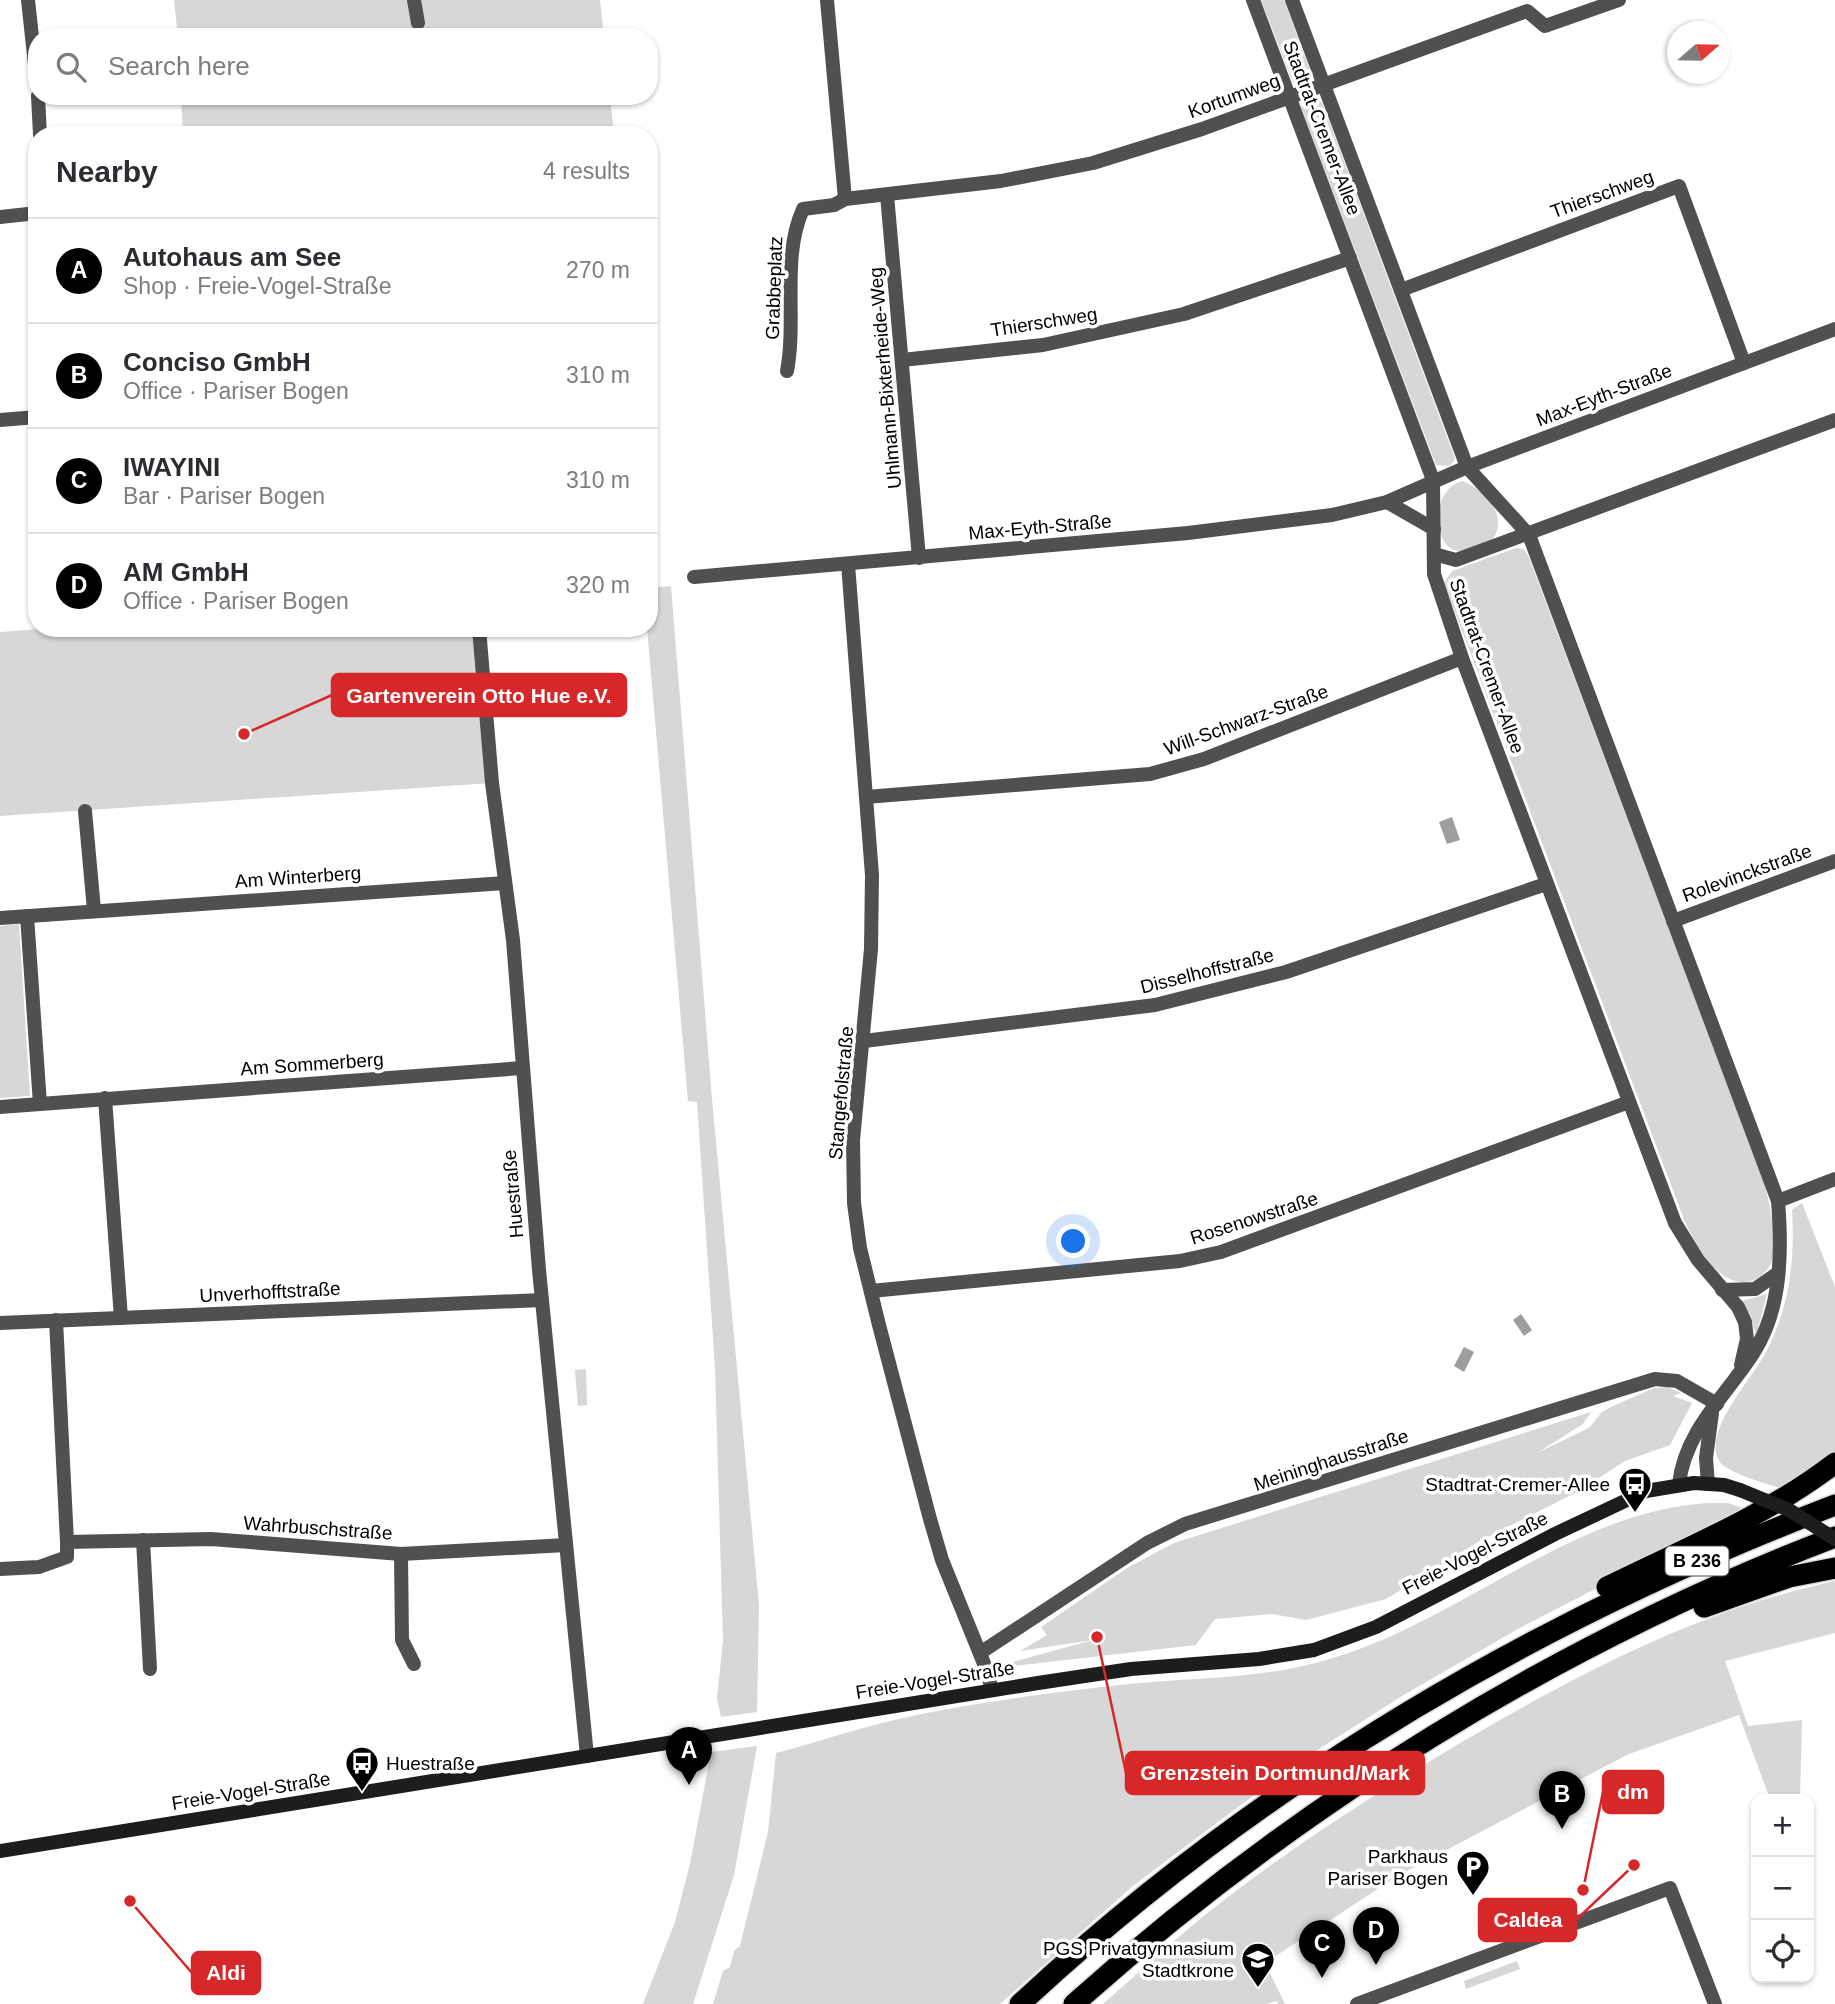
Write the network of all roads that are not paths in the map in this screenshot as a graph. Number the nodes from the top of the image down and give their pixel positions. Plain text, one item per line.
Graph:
1 (28, 0) edge
2 (414, 0) edge
3 (827, 0) edge
4 (1253, 0) edge
5 (1292, 0) edge
6 (1619, 0) edge
7 (418, 23) dead end
8 (31, 28) edge
9 (1324, 85) junction
10 (1290, 96) junction
11 (38, 105) edge
12 (40, 126) edge
13 (887, 195) junction
14 (845, 200) junction
15 (28, 214) edge
16 (0, 216) edge
17 (1350, 258) junction
18 (1401, 289) junction
19 (1835, 329) edge
20 (902, 359) junction
21 (1744, 363) junction
22 (788, 371) dead end
23 (28, 418) edge
24 (1835, 419) edge
25 (0, 420) edge
26 (1467, 467) junction
27 (1433, 480) junction
28 (1388, 502) junction
29 (1434, 529) junction
30 (1529, 535) junction
31 (1434, 554) junction
32 (919, 558) junction
33 (848, 564) junction
34 (694, 577) dead end
35 (480, 637) edge
36 (1462, 658) junction
37 (866, 797) junction
38 (85, 811) dead end
39 (1835, 861) edge
40 (505, 883) junction
41 (1546, 884) junction
42 (94, 910) junction
43 (27, 916) junction
44 (0, 918) edge
45 (1673, 921) junction
46 (864, 1041) junction
47 (522, 1068) junction
48 (105, 1098) junction
49 (1629, 1102) junction
50 (40, 1104) junction
51 (0, 1107) edge
52 (1835, 1179) edge
53 (1778, 1201) junction
54 (1778, 1273) junction
55 (1722, 1290) junction
56 (871, 1291) junction
57 (542, 1300) junction
58 (121, 1318) junction
59 (56, 1320) junction
60 (0, 1324) edge
61 (1740, 1370) junction
62 (1715, 1408) junction
63 (1835, 1464) edge
64 (1679, 1484) junction
65 (1707, 1484) junction
66 (1835, 1505) edge
67 (1835, 1538) edge
68 (143, 1540) junction
69 (67, 1542) junction
70 (566, 1545) junction
71 (401, 1554) junction
72 (1835, 1568) edge
73 (0, 1569) edge
74 (1561, 1624) junction
75 (1594, 1647) junction
76 (980, 1653) junction
77 (414, 1664) dead end
78 (150, 1669) dead end
79 (992, 1690) junction
80 (587, 1756) junction
81 (0, 1852) edge
82 (1020, 2004) edge
83 (1074, 2004) edge
84 (1357, 2004) edge
85 (1715, 2004) edge

1 - 8 street
2 - 7 street
3 - 14 street
4 - 10 street, Stadtrat-Cremer-Allee
5 - 9 street, Stadtrat-Cremer-Allee
6 - 9 street, Kortumweg
9 - 10 street, Kortumweg
9 - 18 street, Stadtrat-Cremer-Allee
10 - 13 street, Kortumweg
10 - 17 street, Stadtrat-Cremer-Allee
11 - 12 street
13 - 14 street, Grabbeplatz
13 - 20 street, Uhlmann-Bixterheide-Weg
14 - 22 street, Grabbeplatz
15 - 16 street
17 - 20 street, Thierschweg
17 - 27 street, Stadtrat-Cremer-Allee
18 - 21 street, Thierschweg
18 - 26 street, Stadtrat-Cremer-Allee
19 - 21 street, Max-Eyth-Straße
20 - 32 street, Uhlmann-Bixterheide-Weg
21 - 26 street, Max-Eyth-Straße
23 - 25 street
24 - 30 street
26 - 27 street, Max-Eyth-Straße
26 - 30 street, Stadtrat-Cremer-Allee
27 - 28 street, Max-Eyth-Straße
27 - 29 street, Stadtrat-Cremer-Allee
28 - 29 street
28 - 32 street, Max-Eyth-Straße
29 - 31 street, Stadtrat-Cremer-Allee
30 - 31 street
30 - 45 street, Stadtrat-Cremer-Allee
31 - 36 street, Stadtrat-Cremer-Allee
32 - 33 street, Max-Eyth-Straße
33 - 34 street, Max-Eyth-Straße
33 - 37 street, Stangefolstraße
35 - 40 street, Huestraße
36 - 37 street, Will-Schwarz-Straße
36 - 41 street, Stadtrat-Cremer-Allee
37 - 46 street, Stangefolstraße
38 - 42 street
39 - 45 street, Rolevinckstraße
40 - 42 street, Am Winterberg
40 - 47 street, Huestraße
41 - 46 street, Disselhoffstraße
41 - 49 street, Stadtrat-Cremer-Allee
42 - 43 street, Am Winterberg
43 - 44 street, Am Winterberg
43 - 50 street
45 - 53 street, Stadtrat-Cremer-Allee
46 - 56 street, Stangefolstraße
47 - 48 street, Am Sommerberg
47 - 57 street, Huestraße
48 - 50 street, Am Sommerberg
48 - 58 street
49 - 55 street, Stadtrat-Cremer-Allee
49 - 56 street, Rosenowstraße
50 - 51 street, Am Sommerberg
52 - 53 street
53 - 54 street, Stadtrat-Cremer-Allee
54 - 55 street
54 - 61 street, Stadtrat-Cremer-Allee
55 - 61 street, Stadtrat-Cremer-Allee
56 - 76 street, Stangefolstraße
57 - 58 street, Unverhofftstraße
57 - 70 street, Huestraße
58 - 59 street, Unverhofftstraße
59 - 60 street, Unverhofftstraße
59 - 69 street
61 - 62 street, Stadtrat-Cremer-Allee
62 - 64 street, Stadtrat-Cremer-Allee
62 - 65 street, Stadtrat-Cremer-Allee
62 - 76 street, Meininghausstraße
63 - 74 highway
64 - 65 street, Freie-Vogel-Straße
64 - 79 street, Freie-Vogel-Straße
65 - 67 street, Freie-Vogel-Straße, bridge
66 - 74 highway, B 236
67 - 75 highway, B 236
68 - 69 street, Wahrbuschstraße
68 - 71 street, Wahrbuschstraße
68 - 78 street
69 - 73 street
70 - 71 street, Wahrbuschstraße
70 - 80 street, Huestraße
71 - 77 street
72 - 75 highway
74 - 82 highway, B 236
75 - 83 highway, B 236
76 - 79 street, Stangefolstraße
79 - 80 street, Freie-Vogel-Straße
80 - 81 street, Freie-Vogel-Straße
84 - 85 street

